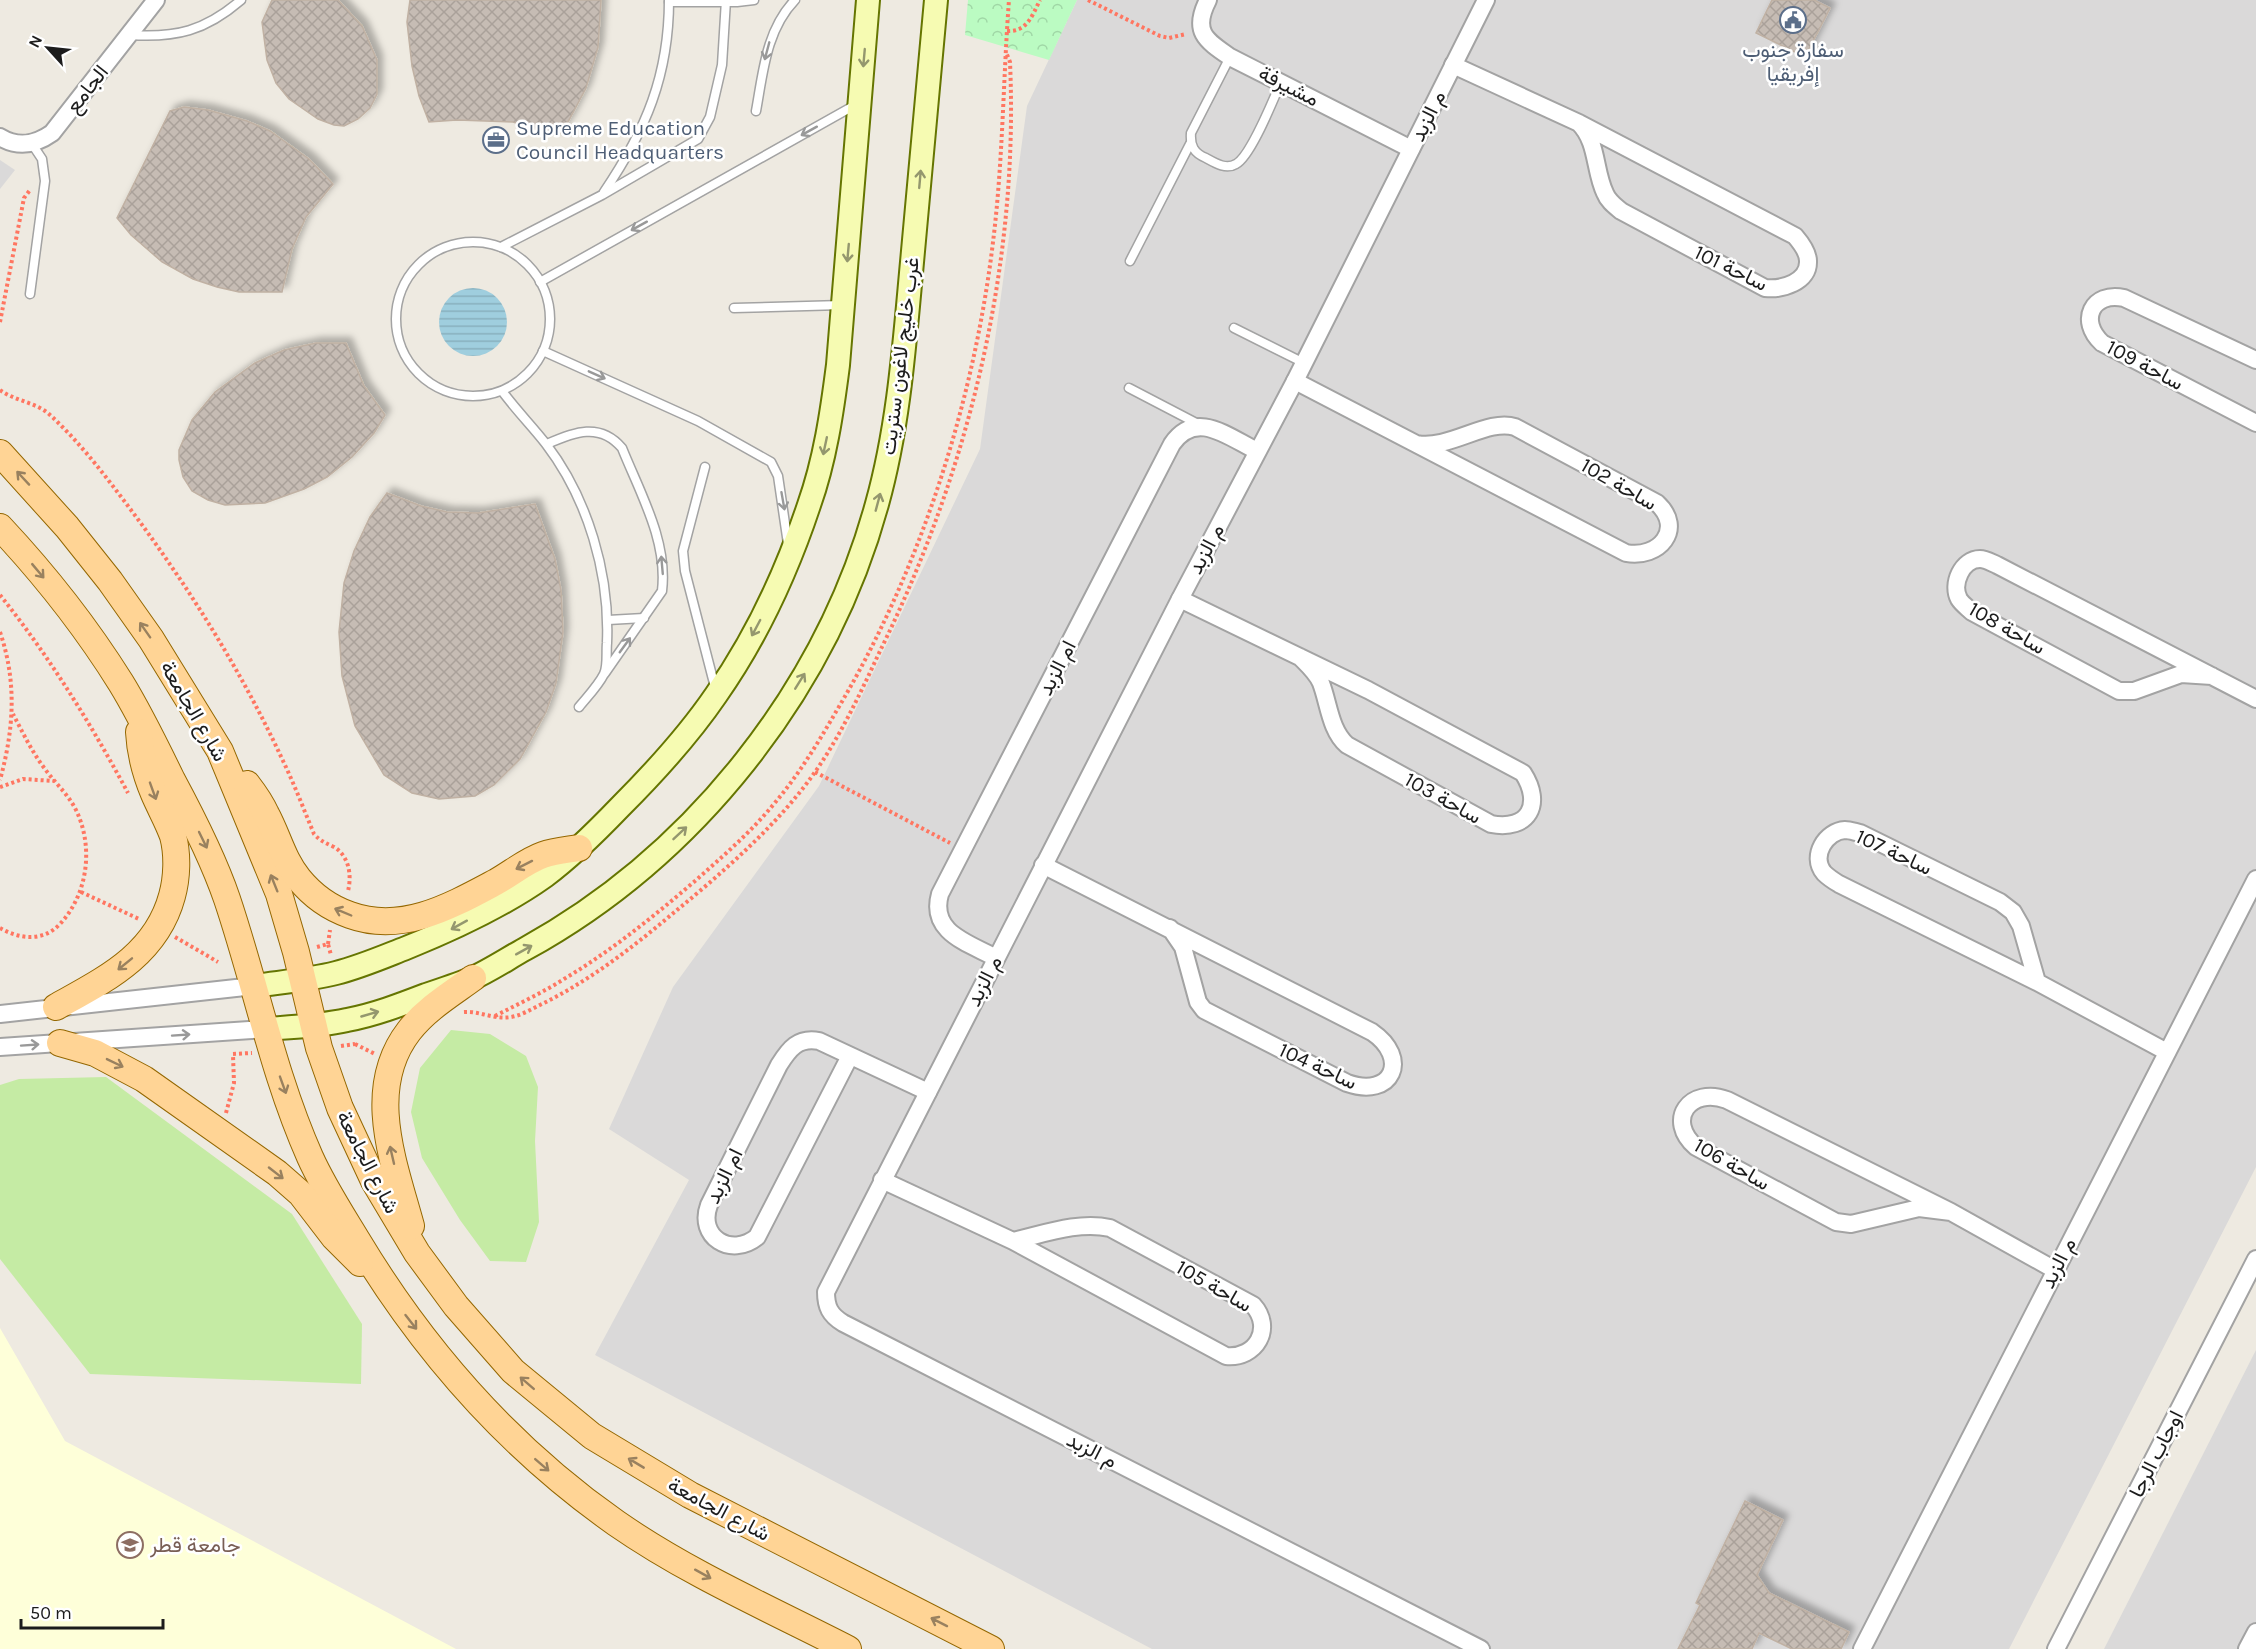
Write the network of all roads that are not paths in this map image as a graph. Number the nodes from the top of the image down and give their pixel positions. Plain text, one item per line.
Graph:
1 (156, 0) edge
2 (241, 0) edge
3 (754, 0) edge
4 (795, 0) edge
5 (868, 0) edge
6 (936, 0) edge
7 (1208, 0) edge
8 (1486, 0) edge
9 (669, 1) edge
10 (726, 1) edge
11 (129, 35) junction
12 (1230, 57) junction
13 (1453, 65) junction
14 (1281, 82) junction
15 (860, 102) junction
16 (756, 111) dead end
17 (1579, 123) junction
18 (0, 137) edge
19 (32, 144) junction
20 (1190, 144) junction
21 (1412, 149) junction
22 (602, 195) junction
23 (501, 248) junction
24 (1130, 261) dead end
25 (540, 282) junction
26 (30, 294) dead end
27 (844, 305) junction
28 (734, 308) dead end
29 (1234, 328) dead end
30 (543, 351) junction
31 (2256, 360) edge
32 (1304, 363) junction
33 (1295, 381) junction
34 (1129, 388) dead end
35 (502, 391) junction
36 (2256, 423) edge
37 (1200, 426) junction
38 (546, 444) junction
39 (1417, 444) junction
40 (1257, 451) junction
41 (0, 453) edge
42 (705, 467) dead end
43 (0, 527) edge
44 (790, 558) junction
45 (1180, 599) junction
46 (644, 618) junction
47 (608, 620) junction
48 (1300, 657) junction
49 (605, 673) junction
50 (2212, 676) junction
51 (717, 694) junction
52 (2256, 699) edge
53 (579, 707) dead end
54 (138, 713) junction
55 (220, 751) junction
56 (579, 849) junction
57 (1043, 865) junction
58 (2256, 879) edge
59 (1170, 928) junction
60 (996, 958) junction
61 (473, 978) junction
62 (302, 980) junction
63 (2037, 982) junction
64 (254, 986) junction
65 (56, 1007) junction
66 (0, 1014) edge
67 (313, 1025) junction
68 (265, 1029) junction
69 (60, 1043) junction
70 (0, 1047) edge
71 (2167, 1052) junction
72 (850, 1056) junction
73 (928, 1092) junction
74 (882, 1180) junction
75 (1950, 1212) junction
76 (1013, 1241) junction
77 (417, 1253) junction
78 (2256, 1259) edge
79 (2055, 1270) junction
80 (377, 1274) junction
81 (2256, 1632) edge
82 (848, 1649) edge
83 (991, 1649) edge
84 (1481, 1649) edge
85 (1862, 1649) edge
86 (2056, 1649) edge
87 (2247, 1649) edge

1 - 11 street, الجامع
2 - 11 lane
3 - 10 lane
4 -> 16 lane
5 -> 15 street
61 -> 6 street, غرب خليج لاغون ستريت
7 - 12 street, مشيرفة
8 - 13 street, م الزبد
9 - 10 lane
9 - 22 lane
10 - 22 lane
11 - 19 street, الجامع
12 - 14 street, مشيرفة
12 - 20 lane
13 - 17 street, ساحة 101
13 - 21 street, م الزبد
14 - 20 lane
14 - 21 street, مشيرفة
15 -> 25 lane
15 -> 27 street
17 - 17 street, ساحة 101
18 - 19 street
19 - 26 lane
20 - 24 lane
21 - 32 street, م الزبد
22 - 23 lane
23 - 25 lane
23 - 35 lane
25 - 30 lane
27 - 28 lane
27 -> 44 street
29 - 32 lane
30 - 35 lane
30 -> 44 lane
31 - 36 street, ساحة 109
32 - 33 street, م الزبد
33 - 39 street, ساحة 102
33 - 40 street, م الزبد
34 - 37 lane
35 - 38 lane
37 - 40 street
37 - 60 street, ام الزبد
46 -> 38 lane
38 - 47 lane
39 - 39 street, ساحة 102
40 - 45 street, م الزبد
55 -> 41 main road, شارع الجامعة
42 - 51 lane
43 -> 54 main road
44 -> 51 street
45 - 48 street, ساحة 103
45 - 57 street, م الزبد
46 - 47 lane
49 -> 46 lane
47 - 49 lane
48 - 48 street, ساحة 103
49 - 53 lane
50 - 50 street, ساحة 108
50 - 52 street, ساحة 108
51 - 56 street
54 -> 64 main road
54 -> 65 main road
56 -> 55 main road
62 -> 55 main road, شارع الجامعة
56 -> 62 street
57 - 59 street, ساحة 104
57 - 60 street, م الزبد
58 - 71 street, م الزبد
59 - 59 street, ساحة 104
60 - 73 street, م الزبد
67 -> 61 street, غرب خليج لاغون ستريت
77 -> 61 main road
62 - 64 street
62 - 67 main road, شارع الجامعة
63 - 63 street, ساحة 107
63 - 71 street, ساحة 107
64 - 65 street
64 - 68 main road
65 - 66 street
67 - 68 street, غرب خليج لاغون ستريت
67 - 77 main road, شارع الجامعة
69 -> 68 street
68 -> 80 main road
70 -> 69 street
69 -> 80 main road
71 - 79 street, م الزبد
72 - 72 street, ام الزبد
72 - 73 street, ام الزبد
73 - 74 street, م الزبد
74 - 76 street, ساحة 105
74 - 84 street, م الزبد
75 - 75 street, ساحة 106
75 - 79 street, ساحة 106
76 - 76 street, ساحة 105
83 -> 77 main road, شارع الجامعة
78 - 86 street, اوجاب الرجا
79 - 85 street, م الزبد
80 -> 82 main road
81 - 87 street

